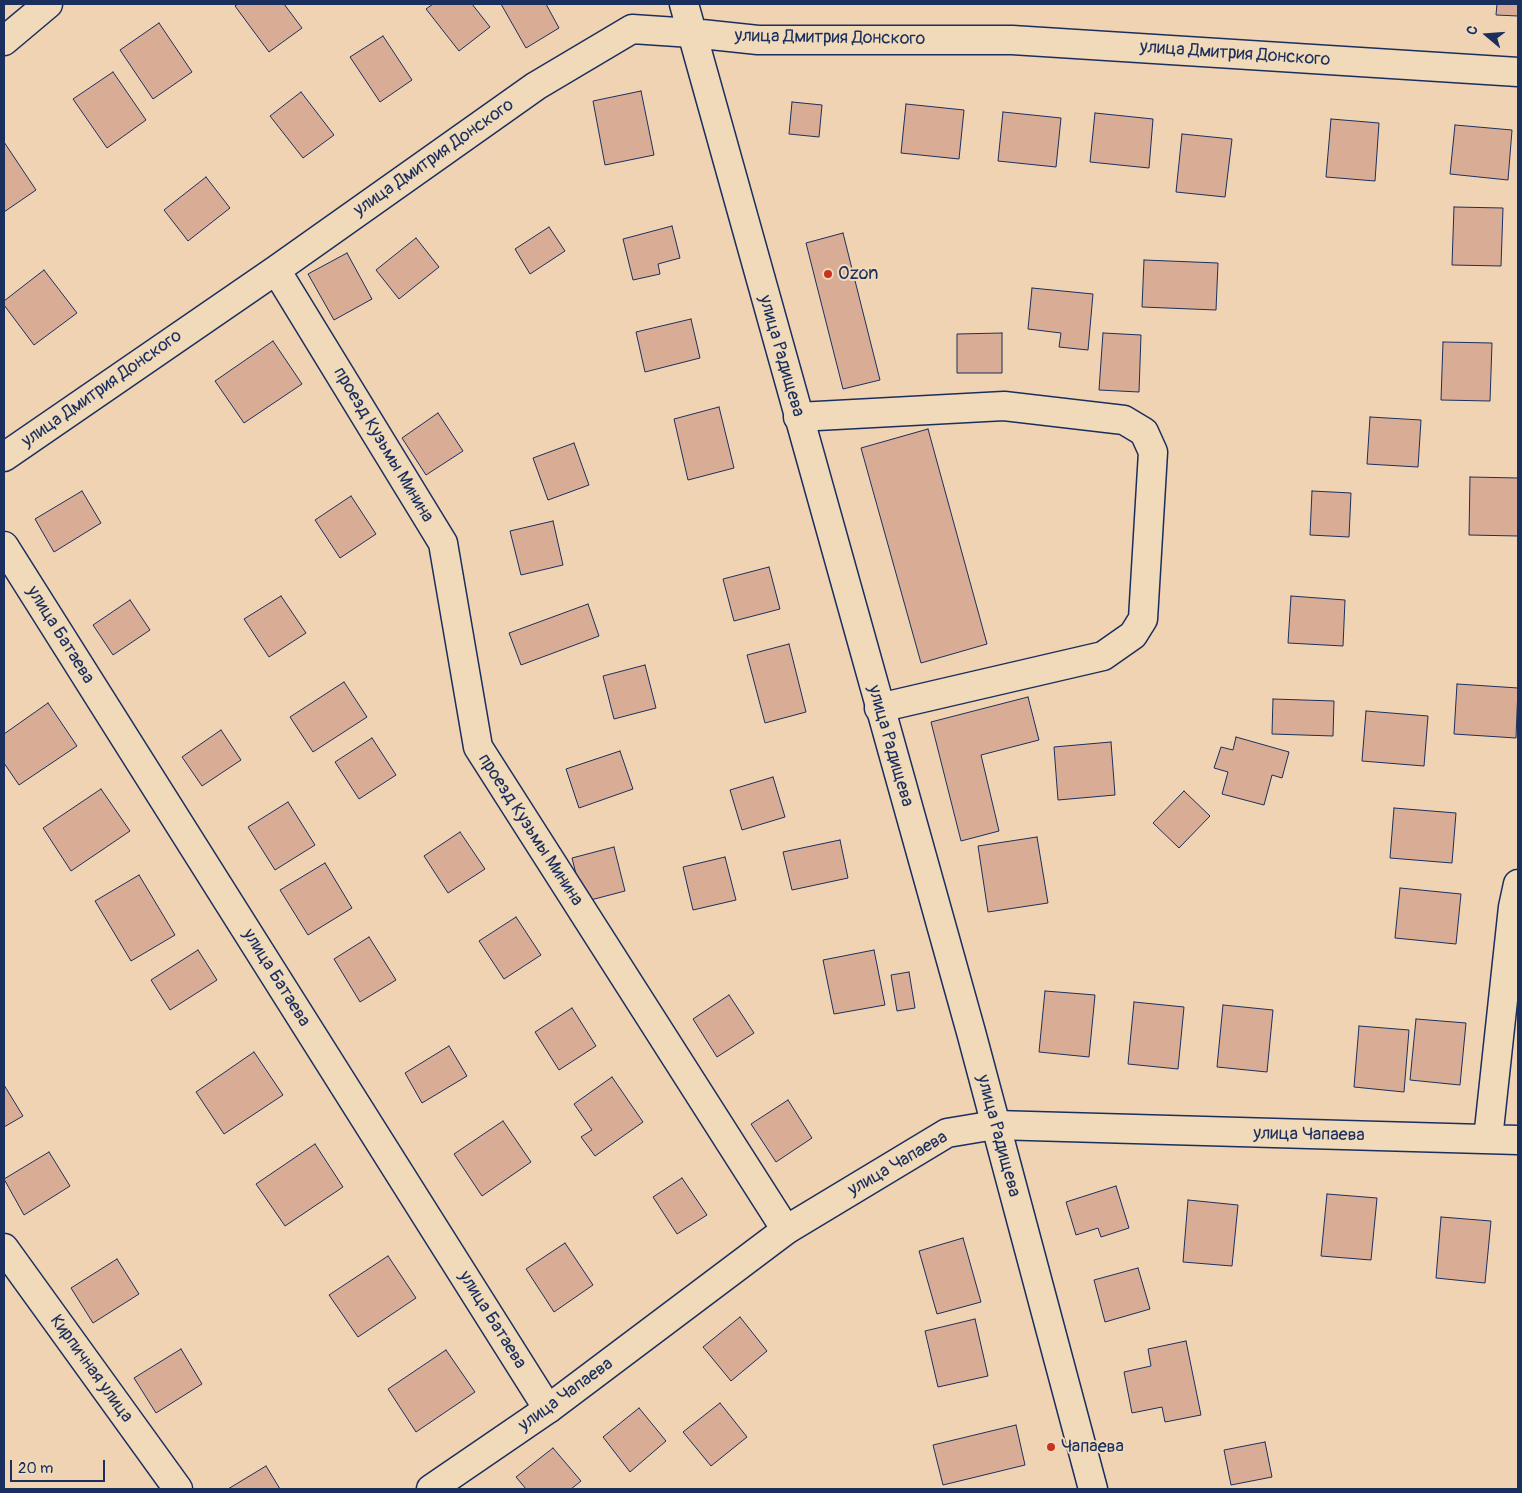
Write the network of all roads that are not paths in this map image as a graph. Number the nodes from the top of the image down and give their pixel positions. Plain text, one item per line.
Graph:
1 (48, 4) edge
2 (684, 4) edge
3 (692, 33) junction
4 (4, 41) edge
5 (1518, 72) edge
6 (276, 270) junction
7 (798, 416) junction
8 (4, 457) edge
9 (4, 546) edge
10 (879, 708) junction
11 (1518, 884) edge
12 (995, 1125) junction
13 (1488, 1139) junction
14 (1518, 1140) edge
15 (786, 1230) junction
16 (4, 1248) edge
17 (548, 1410) junction
18 (178, 1489) edge
19 (431, 1489) edge
20 (1093, 1489) edge

1 - 4 street
2 - 3 street, улица Радищева
3 - 5 street, улица Дмитрия Донского
3 - 6 street, улица Дмитрия Донского
3 - 7 street, улица Радищева
6 - 8 street, улица Дмитрия Донского
6 - 15 street, проезд Кузьмы Минина
7 - 10 street, улица Радищева
7 - 10 street
9 - 17 street, улица Батаева
10 - 12 street, улица Радищева
11 - 13 street
12 - 13 street, улица Чапаева
12 - 15 street, улица Чапаева
12 - 20 street, улица Радищева
13 - 14 street, улица Чапаева
15 - 17 street, улица Чапаева
16 - 18 street, Кирпичная улица
17 - 19 street, улица Чапаева

